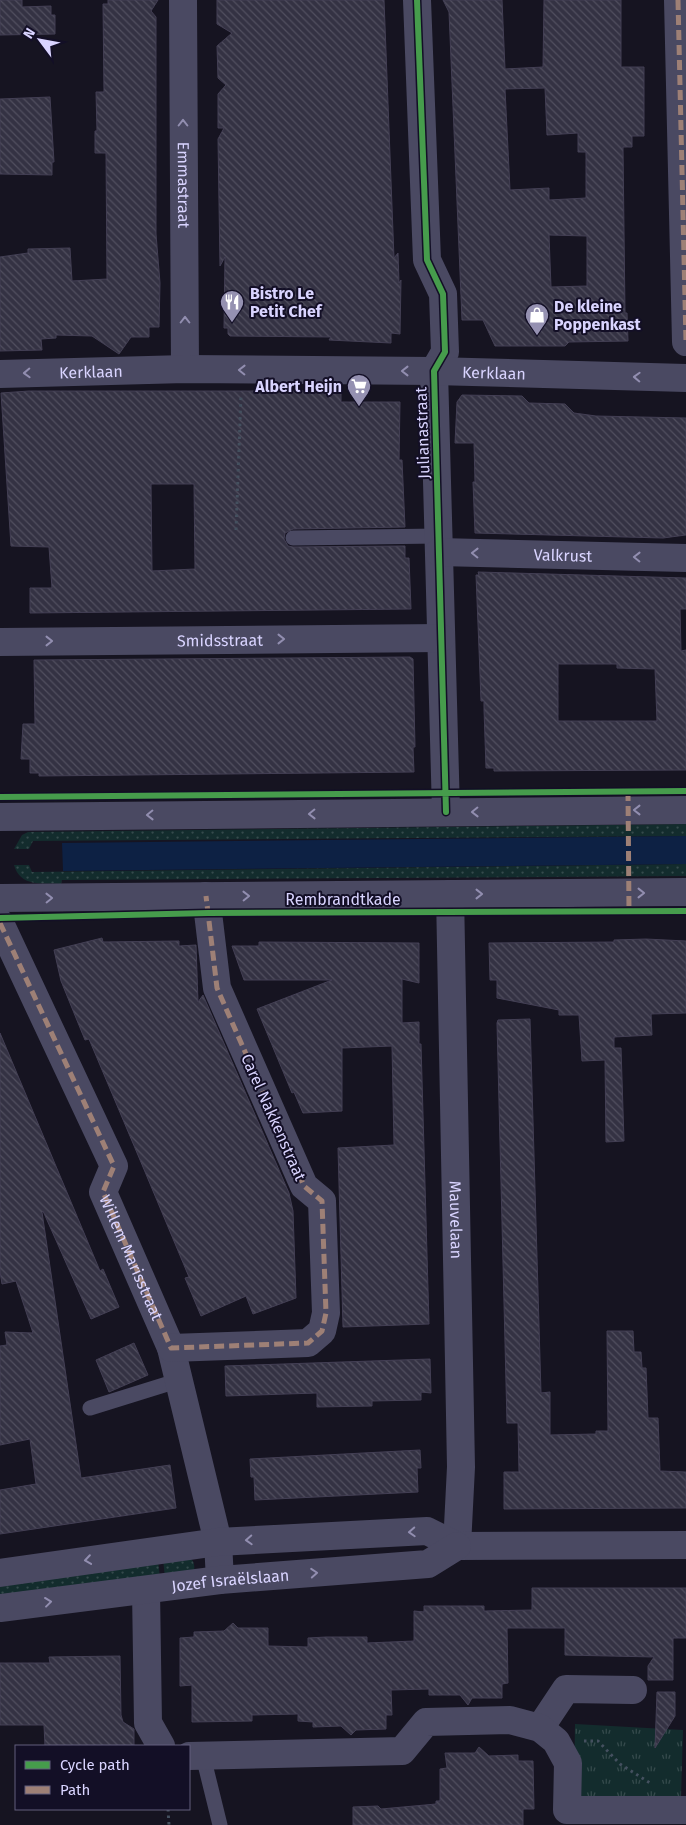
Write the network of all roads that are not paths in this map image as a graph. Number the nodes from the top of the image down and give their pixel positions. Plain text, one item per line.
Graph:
1 (183, 0) edge
2 (417, 0) edge
3 (678, 0) edge
4 (686, 342) edge
5 (185, 369) junction
6 (434, 371) junction
7 (0, 374) edge
8 (686, 378) edge
9 (293, 538) dead end
10 (438, 544) junction
11 (686, 558) edge
12 (441, 638) junction
13 (0, 642) edge
14 (686, 810) edge
15 (446, 812) junction
16 (0, 817) edge
17 (686, 892) edge
18 (450, 894) junction
19 (206, 896) junction
20 (0, 898) edge
21 (0, 923) edge
22 (171, 1348) junction
23 (180, 1380) junction
24 (90, 1408) dead end
25 (218, 1542) junction
26 (686, 1545) edge
27 (457, 1546) junction
28 (0, 1573) edge
29 (220, 1580) junction
30 (146, 1590) junction
31 (0, 1608) edge
32 (633, 1690) dead end
33 (548, 1735) junction
34 (160, 1745) edge
35 (196, 1756) edge
36 (686, 1810) edge
37 (220, 1825) edge

5 -> 1 street, Emmastraat
2 - 6 street, Julianastraat
3 - 4 street
6 -> 5 street, Kerklaan
5 -> 7 street, Kerklaan
8 -> 6 street, Kerklaan
6 - 10 street, Julianastraat
9 - 10 lane
11 -> 10 street, Valkrust
10 - 12 street, Julianastraat
13 -> 12 street, Smidsstraat
12 - 15 street, Julianastraat
14 -> 15 street
15 -> 16 street
18 -> 17 street, Rembrandtkade
19 -> 18 street, Rembrandtkade
18 - 27 street, Mauvelaan
20 -> 19 street, Rembrandtkade
19 - 22 street, Carel Nakkenstraat
21 - 22 street, Willem Marisstraat
22 - 23 street, Willem Marisstraat
23 - 24 lane
23 - 25 street, Willem Marisstraat
27 -> 25 street
25 -> 28 street
25 - 29 street, Willem Marisstraat
26 - 27 street
29 -> 27 street, Jozef Israëlslaan
29 - 30 street, Jozef Israëlslaan
31 -> 30 street, Jozef Israëlslaan
30 - 34 street
32 - 33 street
33 - 35 street
33 - 36 street
35 - 37 lane

